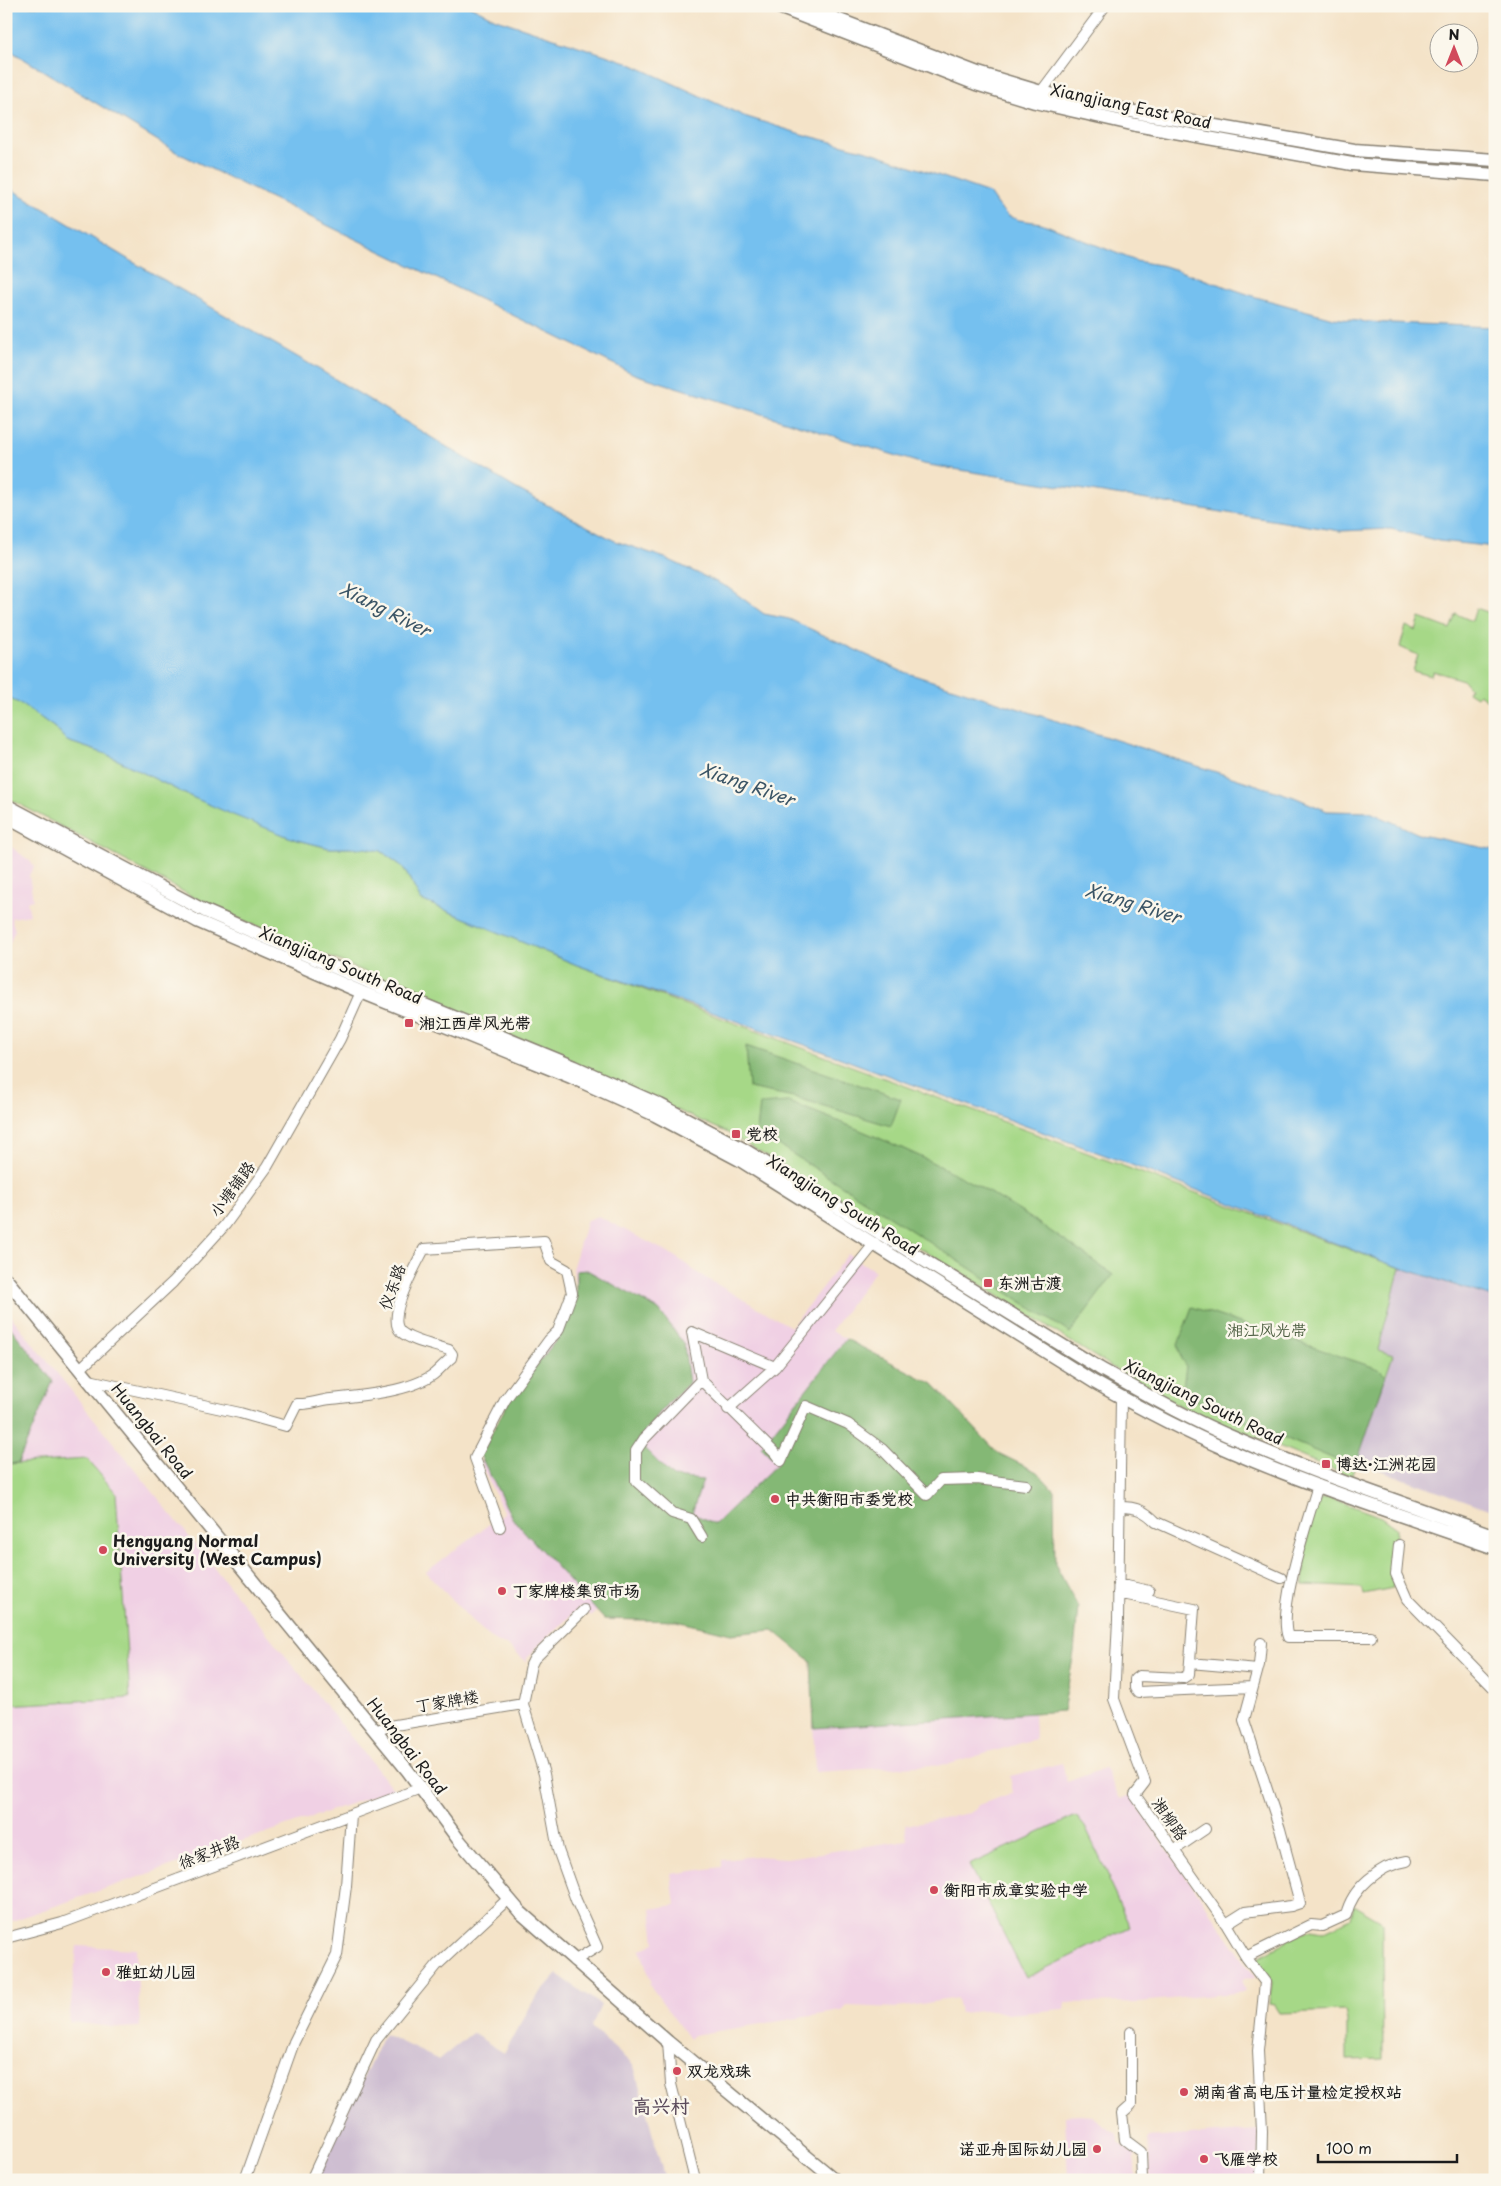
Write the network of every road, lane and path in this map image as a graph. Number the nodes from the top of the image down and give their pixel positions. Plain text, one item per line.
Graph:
1 (776, 6) edge
2 (803, 6) edge
3 (1105, 6) edge
4 (1041, 92) junction
5 (1495, 160) edge
6 (1495, 175) edge
7 (6, 805) edge
8 (6, 818) edge
9 (361, 992) junction
10 (875, 1243) junction
11 (6, 1279) edge
12 (775, 1367) junction
13 (80, 1368) junction
14 (90, 1380) junction
15 (701, 1380) junction
16 (1121, 1397) junction
17 (728, 1409) junction
18 (1026, 1485) dead end
19 (1318, 1485) junction
20 (1120, 1507) junction
21 (500, 1527) dead end
22 (1495, 1536) edge
23 (702, 1537) dead end
24 (1399, 1545) dead end
25 (1495, 1548) edge
26 (1281, 1578) dead end
27 (1118, 1588) junction
28 (584, 1610) dead end
29 (1371, 1637) dead end
30 (1261, 1642) dead end
31 (1190, 1663) junction
32 (1258, 1669) junction
33 (1253, 1687) junction
34 (1495, 1689) edge
35 (523, 1704) junction
36 (375, 1731) junction
37 (421, 1788) junction
38 (351, 1815) junction
39 (1205, 1830) dead end
40 (1174, 1850) junction
41 (1408, 1861) dead end
42 (508, 1899) junction
43 (1226, 1924) junction
44 (6, 1938) edge
45 (1246, 1957) junction
46 (574, 1961) junction
47 (1131, 2032) dead end
48 (668, 2042) junction
49 (245, 2180) edge
50 (311, 2180) edge
51 (695, 2180) edge
52 (835, 2180) edge
53 (1142, 2180) edge
54 (1261, 2180) edge

1 - 6 main road, Xiangjiang East Road
2 - 4 main road, Xiangjiang East Road
3 - 4 street
4 - 5 main road, Xiangjiang East Road
7 - 22 main road, Xiangjiang South Road
8 - 9 main road, Xiangjiang South Road
9 - 10 main road, Xiangjiang South Road
9 - 13 street, 小塘铺路
10 - 12 street
10 - 16 main road, Xiangjiang South Road
11 - 13 main road, Huangbai Road
12 - 15 street
12 - 17 street
13 - 14 main road, Huangbai Road
14 - 21 street, 仪东路
14 - 36 main road, Huangbai Road
15 - 17 street
15 - 23 street
16 - 19 main road, Xiangjiang South Road
16 - 20 street, 湘柳路
17 - 18 street
19 - 25 main road, Xiangjiang South Road
19 - 29 street
20 - 26 street
20 - 27 street, 湘柳路
24 - 34 street
27 - 31 street
27 - 40 street, 湘柳路
28 - 35 street
30 - 32 street
31 - 32 street
31 - 33 street
32 - 33 street
33 - 43 street
35 - 36 street, 丁家牌楼
35 - 46 street
36 - 37 main road, Huangbai Road
37 - 38 street, 徐家井路
37 - 42 main road, Huangbai Road
38 - 44 street, 徐家井路
38 - 49 street
39 - 40 street
40 - 43 street, 湘柳路
41 - 45 street
42 - 46 main road, Huangbai Road
42 - 50 street
43 - 45 street, 湘柳路
45 - 54 street, 湘柳路
46 - 48 main road, Huangbai Road
47 - 53 street
48 - 51 street
48 - 52 main road, Huangbai Road

